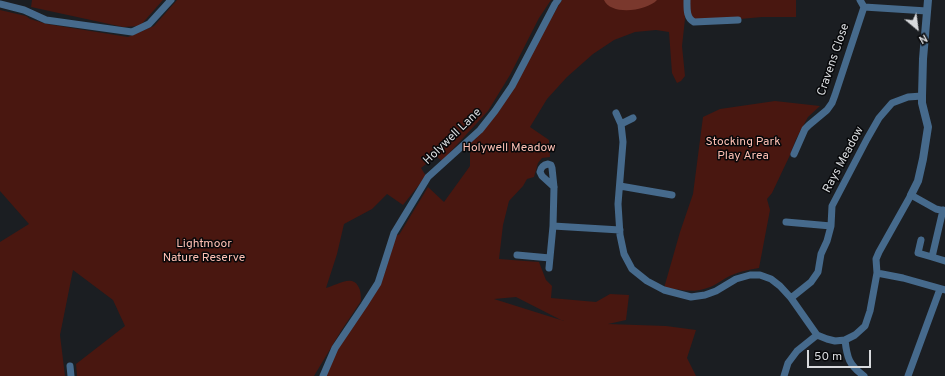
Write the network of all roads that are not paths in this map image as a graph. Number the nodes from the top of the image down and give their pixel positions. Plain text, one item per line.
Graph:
1 (171, 0) edge
2 (558, 0) edge
3 (687, 0) edge
4 (860, 0) edge
5 (928, 0) edge
6 (0, 4) edge
7 (864, 8) junction
8 (927, 11) junction
9 (738, 20) dead end
10 (922, 96) junction
11 (616, 113) dead end
12 (633, 118) dead end
13 (621, 124) junction
14 (794, 154) dead end
15 (620, 186) junction
16 (554, 187) dead end
17 (672, 195) dead end
18 (911, 195) junction
19 (944, 211) edge
20 (786, 222) dead end
21 (553, 226) junction
22 (831, 226) junction
23 (620, 230) junction
24 (921, 240) dead end
25 (517, 255) dead end
26 (932, 256) junction
27 (550, 258) junction
28 (945, 261) edge
29 (549, 268) dead end
30 (877, 273) junction
31 (943, 290) edge
32 (791, 298) junction
33 (817, 335) junction
34 (845, 340) junction
35 (70, 366) dead end
36 (71, 376) edge
37 (323, 376) edge
38 (784, 376) edge
39 (864, 376) edge
40 (908, 376) edge

1 - 6 street
2 - 37 street, Holywell Lane
3 - 9 street
4 - 7 street
5 - 8 street
7 - 8 street
7 - 14 street, Cravens Close
8 - 10 street
10 - 18 street
10 - 22 street, Rays Meadow
11 - 13 street
12 - 13 street
13 - 15 street
15 - 17 street
15 - 23 street
16 - 21 street
18 - 19 street
18 - 30 street
19 - 26 street
20 - 22 street
21 - 23 street
21 - 27 street
22 - 32 street, Rays Meadow
23 - 32 street
24 - 26 street
25 - 27 street
26 - 28 street
27 - 29 street
30 - 31 street
30 - 34 street
31 - 40 street
32 - 33 street
33 - 34 street
33 - 38 street
34 - 39 street
35 - 36 street

